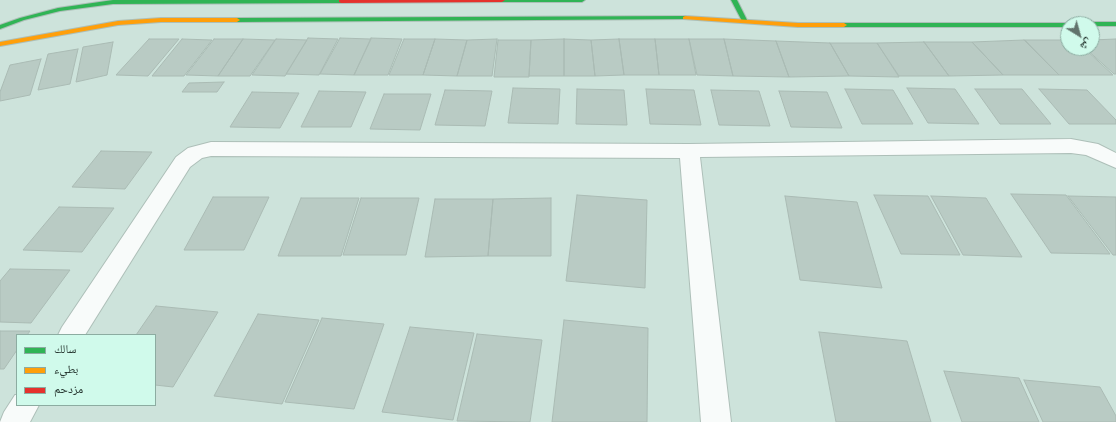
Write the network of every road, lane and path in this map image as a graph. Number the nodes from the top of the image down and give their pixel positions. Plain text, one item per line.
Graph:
1 (582, 0) edge
2 (734, 0) edge
3 (158, 2) junction
4 (744, 20) junction
5 (144, 21) junction
6 (1060, 24) edge
7 (1100, 24) edge
8 (1116, 24) edge
9 (0, 27) edge
10 (0, 44) edge
11 (689, 151) junction
12 (1116, 161) edge
13 (72, 334) edge
14 (24, 406) edge
15 (14, 422) edge
16 (716, 422) edge

1 - 3 street
2 - 4 street
3 - 5 street
3 - 9 street
4 - 5 street
4 - 6 street
5 - 10 street
7 - 8 street
11 - 12 street
11 - 13 street
11 - 16 street
14 - 15 street

